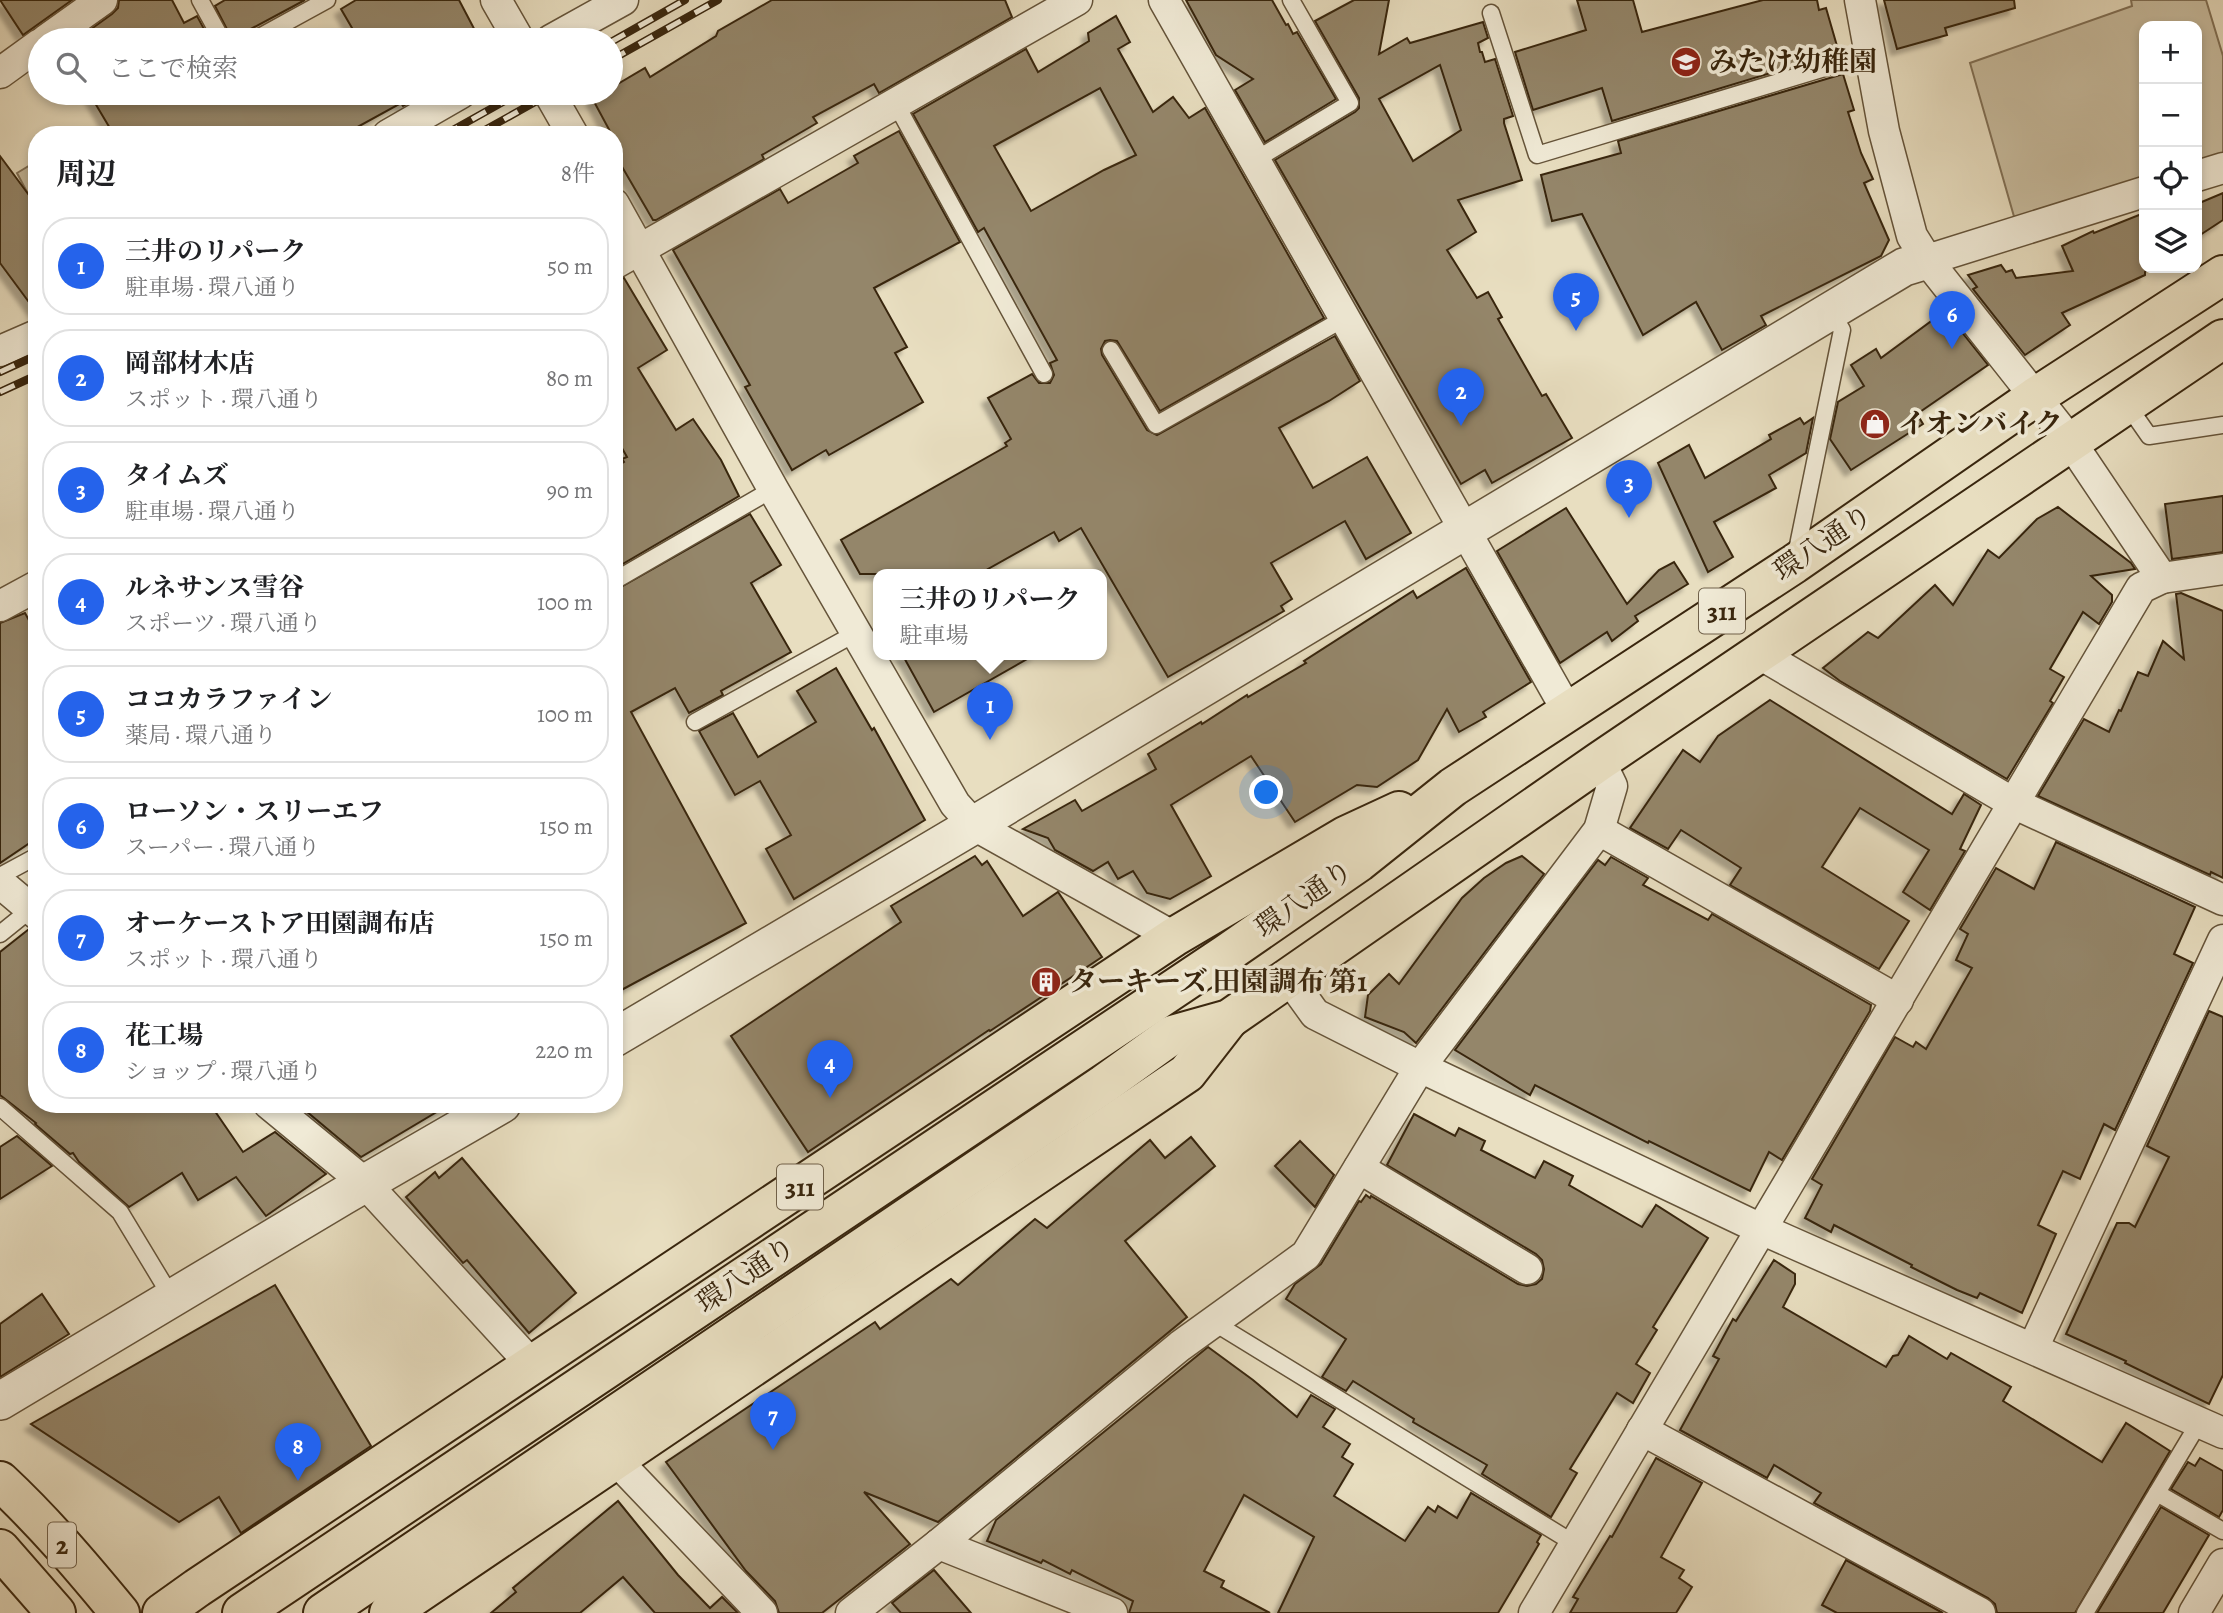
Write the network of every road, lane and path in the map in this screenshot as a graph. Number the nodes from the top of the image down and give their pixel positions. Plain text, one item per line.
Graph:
1 (102, 0) edge
2 (200, 0) edge
3 (327, 0) edge
4 (496, 0) edge
5 (623, 0) edge
6 (1077, 0) edge
7 (1164, 0) edge
8 (1291, 0) edge
9 (1860, 0) edge
10 (1491, 13) dead end
11 (63, 28) edge
12 (215, 28) edge
13 (276, 28) edge
14 (512, 28) edge
15 (573, 28) edge
16 (28, 53) edge
17 (1871, 54) junction
18 (0, 73) edge
19 (896, 104) junction
20 (440, 105) edge
21 (556, 105) edge
22 (404, 126) edge
23 (568, 126) edge
24 (1255, 160) junction
25 (2223, 168) edge
26 (2202, 174) edge
27 (2139, 194) edge
28 (623, 220) edge
29 (640, 249) junction
30 (623, 259) edge
31 (1927, 260) junction
32 (2223, 275) edge
33 (1831, 312) junction
34 (1345, 318) junction
35 (28, 339) edge
36 (2223, 339) edge
37 (1111, 350) dead end
38 (0, 351) edge
39 (1044, 374) dead end
40 (2035, 397) junction
41 (2126, 404) junction
42 (2223, 425) edge
43 (2070, 441) junction
44 (772, 489) junction
45 (1465, 530) junction
46 (1794, 564) junction
47 (2223, 569) edge
48 (623, 576) edge
49 (2162, 578) junction
50 (28, 591) edge
51 (0, 606) edge
52 (856, 633) junction
53 (1758, 653) junction
54 (1568, 712) junction
55 (695, 722) dead end
56 (1600, 761) junction
57 (1453, 787) junction
58 (2015, 804) junction
59 (974, 825) junction
60 (1599, 830) junction
61 (28, 861) edge
62 (0, 876) edge
63 (0, 883) edge
64 (2223, 900) edge
65 (28, 906) edge
66 (28, 915) edge
67 (0, 934) edge
68 (1174, 936) junction
69 (2223, 940) edge
70 (1289, 978) junction
71 (1898, 1000) junction
72 (1229, 1019) junction
73 (623, 1033) edge
74 (1420, 1067) junction
75 (0, 1107) edge
76 (280, 1113) edge
77 (486, 1113) edge
78 (1359, 1168) junction
79 (365, 1183) junction
80 (1761, 1228) junction
81 (1527, 1269) dead end
82 (172, 1298) junction
83 (1213, 1322) junction
84 (2033, 1348) junction
85 (532, 1365) junction
86 (0, 1401) edge
87 (2212, 1427) edge
88 (1642, 1430) junction
89 (616, 1460) junction
90 (0, 1481) edge
91 (2157, 1493) junction
92 (2223, 1531) edge
93 (939, 1544) junction
94 (1575, 1544) junction
95 (0, 1549) edge
96 (2223, 1564) edge
97 (57, 1613) edge
98 (120, 1613) edge
99 (162, 1613) edge
100 (242, 1613) edge
101 (323, 1613) edge
102 (389, 1613) edge
103 (762, 1613) edge
104 (851, 1613) edge
105 (1112, 1613) edge
106 (1534, 1613) edge
107 (1980, 1613) edge
108 (2085, 1613) edge
109 (2194, 1613) edge

1 - 11 street
2 - 12 lane
3 - 13 lane
4 - 14 street
5 - 15 street
6 - 19 street
7 - 24 street
8 - 24 lane
9 - 17 street
10 - 17 lane
16 - 18 street
17 - 31 street
19 - 29 street
19 - 39 lane
20 - 22 street
21 - 23 street
24 - 34 street
25 - 26 street
27 - 31 street
28 - 29 street
29 - 30 street
29 - 44 street
31 - 33 street
31 - 40 street
32 - 40 main road, 環八通り / 311
33 - 45 street
33 - 46 lane
34 - 37 lane
34 - 45 street
35 - 38 street
36 - 41 main road, 環八通り / 311
40 - 43 street
40 - 46 main road, 環八通り / 311
41 - 42 lane
41 - 43 main road, 環八通り / 311
43 - 49 street
43 - 53 main road, 環八通り / 311
44 - 48 lane
44 - 52 street
45 - 54 street
45 - 59 street
46 - 54 main road, 環八通り / 311
47 - 49 street
49 - 58 street
50 - 51 street
52 - 55 lane
52 - 59 street
53 - 56 main road, 環八通り / 311
53 - 58 street
54 - 57 main road, 環八通り / 311
56 - 60 street
56 - 70 main road, 環八通り / 311
57 - 68 main road, 311
57 - 100 main road, 環八通り / 311
58 - 64 street
58 - 71 street
59 - 68 street
59 - 73 street
60 - 71 street
60 - 74 street
61 - 62 lane
63 - 65 street
66 - 67 lane
68 - 85 main road, 311
69 - 84 street
70 - 72 main road, 環八通り / 311
70 - 74 street
71 - 80 street
72 - 89 main road
72 - 101 main road, 環八通り / 311
74 - 78 street
74 - 80 street
75 - 82 lane
76 - 79 street
77 - 79 street
78 - 81 street
78 - 83 street
79 - 82 street
79 - 85 street
80 - 84 street
80 - 88 street
82 - 86 street
83 - 93 street
83 - 94 lane
84 - 87 street
85 - 99 main road, 311
87 - 91 lane
88 - 94 street
88 - 107 street
89 - 102 main road
89 - 103 street
90 - 98 main road, 2
91 - 92 lane
91 - 108 lane
93 - 104 street
93 - 105 street
94 - 106 street
95 - 97 main road, 2
96 - 109 street

